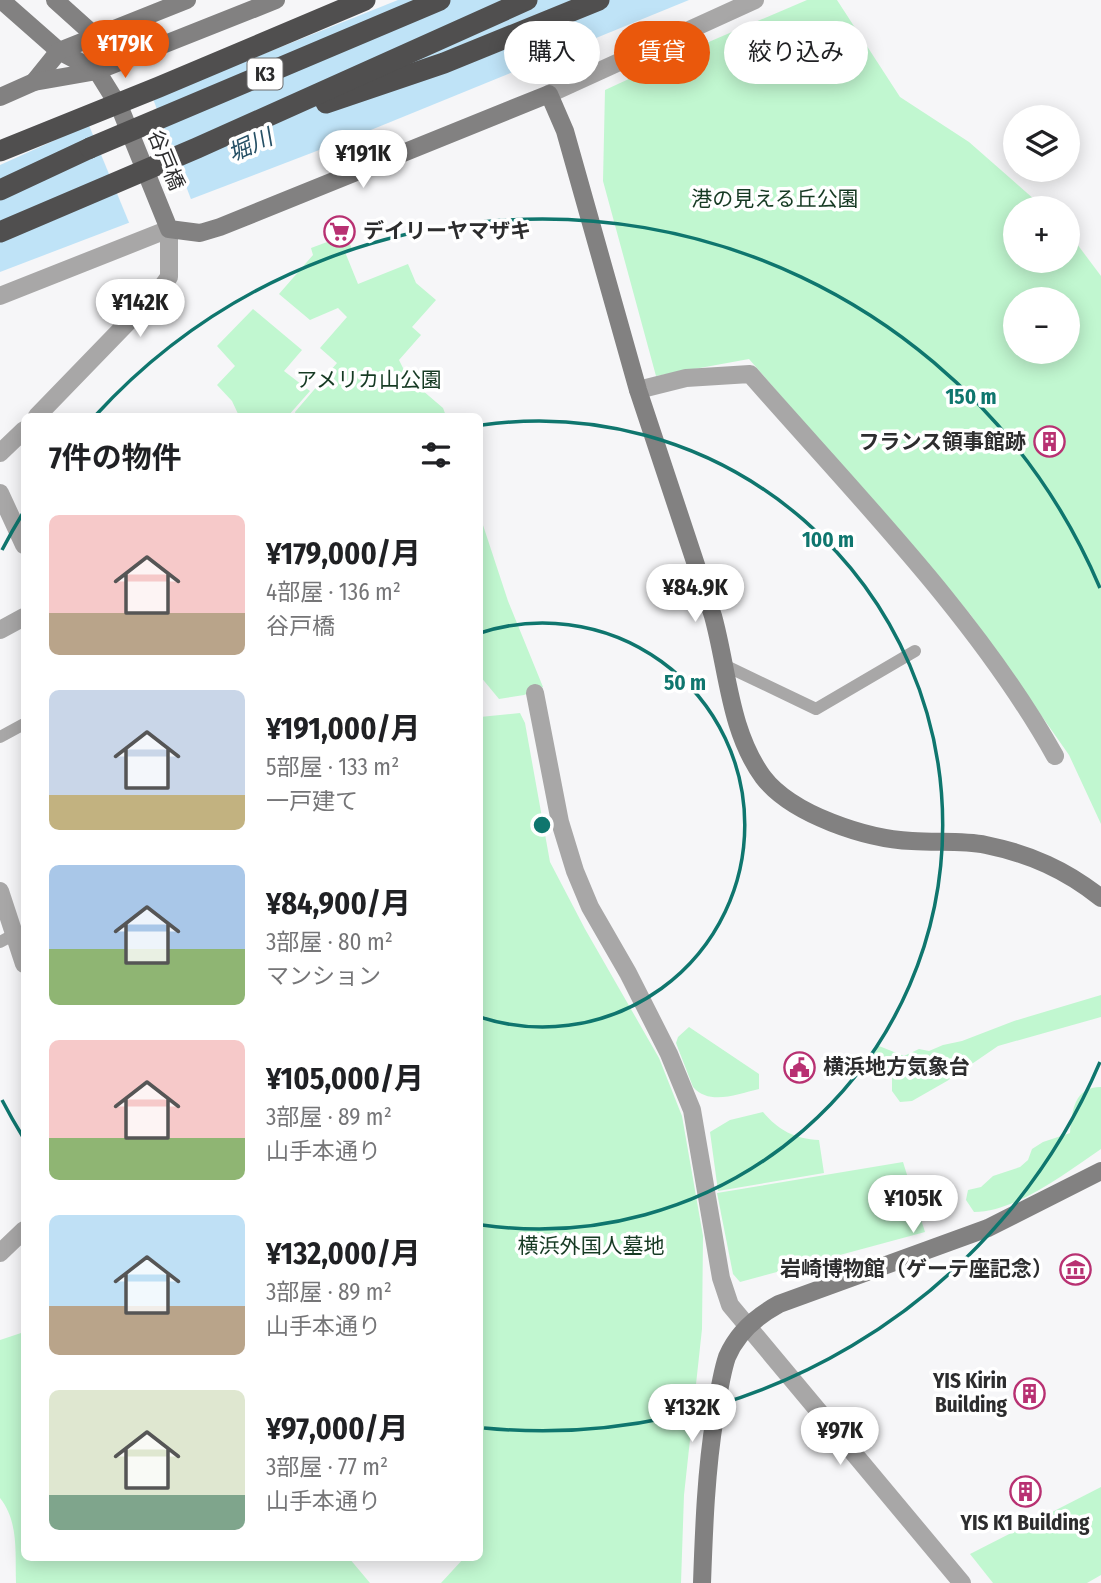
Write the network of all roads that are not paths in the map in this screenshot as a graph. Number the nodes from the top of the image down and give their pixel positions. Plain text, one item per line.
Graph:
1 (1, 0) edge
2 (55, 0) edge
3 (187, 0) edge
4 (276, 0) edge
5 (365, 0) edge
6 (440, 0) edge
7 (527, 0) edge
8 (598, 0) edge
9 (755, 0) edge
10 (95, 36) junction
11 (59, 51) junction
12 (97, 71) junction
13 (34, 82) junction
14 (549, 94) junction
15 (0, 97) edge
16 (90, 148) junction
17 (197, 148) junction
18 (0, 150) edge
19 (0, 178) edge
20 (0, 190) edge
21 (169, 229) junction
22 (0, 232) edge
23 (0, 296) edge
24 (638, 390) junction
25 (40, 413) edge
26 (21, 432) edge
27 (0, 453) edge
28 (0, 493) edge
29 (21, 538) edge
30 (21, 618) edge
31 (0, 629) edge
32 (915, 651) dead end
33 (724, 665) junction
34 (535, 693) dead end
35 (21, 726) edge
36 (0, 737) edge
37 (1055, 757) dead end
38 (0, 891) edge
39 (1101, 898) edge
40 (12, 939) edge
41 (21, 958) edge
42 (1101, 1171) edge
43 (21, 1233) edge
44 (0, 1253) edge
45 (748, 1326) junction
46 (702, 1583) edge
47 (962, 1583) edge

1 - 11 street
2 - 10 street
3 - 10 street
4 - 12 street
5 - 18 highway, bridge
6 - 16 highway, K3, bridge
7 - 17 highway, K3, bridge
8 - 17 highway, bridge
9 - 14 street
10 - 11 street
10 - 12 street
11 - 12 street
11 - 13 street
12 - 13 street
12 - 21 street, 谷戸橋, bridge
13 - 15 street
14 - 21 street
14 - 24 street
16 - 19 highway
16 - 20 highway, K3
17 - 22 highway, K3, bridge
21 - 23 street
21 - 25 street
24 - 33 street
24 - 37 street
26 - 27 street
28 - 29 street
30 - 31 street
32 - 33 lane
33 - 39 street
34 - 45 street
35 - 36 lane
38 - 40 street
40 - 41 street
42 - 45 street
43 - 44 street
45 - 46 street
45 - 47 street

